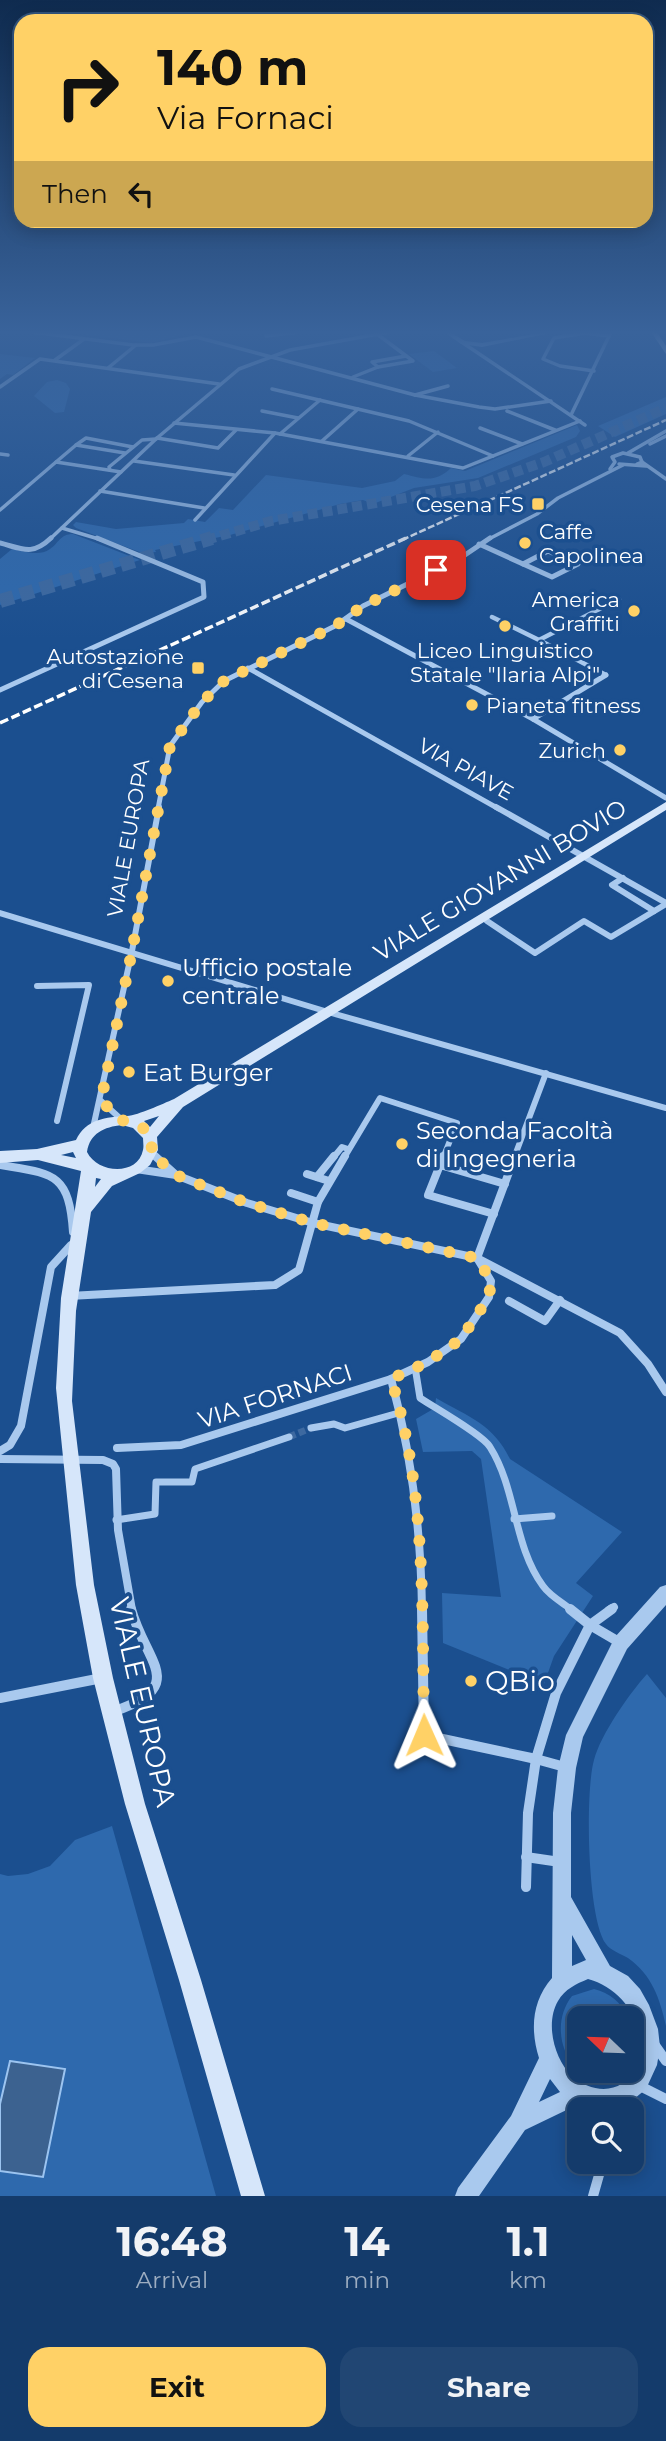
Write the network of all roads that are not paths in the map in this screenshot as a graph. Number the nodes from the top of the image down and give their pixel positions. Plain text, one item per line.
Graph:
1 (162, 434) edge
2 (232, 434) edge
3 (278, 434) edge
4 (282, 434) edge
5 (328, 434) edge
6 (435, 434) edge
7 (444, 434) edge
8 (497, 434) edge
9 (545, 434) edge
10 (659, 434) edge
11 (666, 436) edge
12 (157, 439) junction
13 (322, 440) junction
14 (523, 444) junction
15 (76, 445) junction
16 (133, 447) junction
17 (125, 453) junction
18 (628, 453) junction
19 (0, 454) edge
20 (635, 454) junction
21 (8, 455) dead end
22 (408, 456) junction
23 (494, 456) junction
24 (134, 461) junction
25 (56, 462) junction
26 (615, 462) junction
27 (641, 464) junction
28 (623, 465) junction
29 (110, 470) junction
30 (609, 470) junction
31 (121, 472) junction
32 (234, 475) junction
33 (666, 479) edge
34 (100, 491) junction
35 (204, 509) junction
36 (0, 510) edge
37 (195, 520) dead end
38 (62, 528) junction
39 (0, 543) edge
40 (479, 544) junction
41 (523, 564) junction
42 (619, 599) dead end
43 (492, 617) dead end
44 (346, 619) junction
45 (539, 640) junction
46 (248, 668) junction
47 (606, 675) joint
48 (0, 690) edge
49 (533, 719) junction
50 (666, 798) edge
51 (666, 805) edge
52 (584, 854) junction
53 (624, 878) junction
54 (666, 903) edge
55 (654, 911) junction
56 (0, 913) edge
57 (487, 921) dead end
58 (132, 951) junction
59 (37, 986) dead end
60 (328, 1012) junction
61 (546, 1073) junction
62 (101, 1101) junction
63 (179, 1103) junction
64 (666, 1108) edge
65 (57, 1121) dead end
66 (125, 1121) junction
67 (93, 1129) junction
68 (150, 1136) junction
69 (80, 1145) junction
70 (348, 1149) junction
71 (151, 1153) junction
72 (37, 1155) junction
73 (0, 1157) edge
74 (0, 1165) edge
75 (440, 1165) junction
76 (87, 1167) junction
77 (136, 1169) junction
78 (307, 1174) dead end
79 (121, 1175) junction
80 (176, 1175) junction
81 (317, 1177) junction
82 (329, 1181) junction
83 (505, 1184) junction
84 (291, 1193) dead end
85 (318, 1202) junction
86 (86, 1209) junction
87 (494, 1214) junction
88 (313, 1223) junction
89 (71, 1245) junction
90 (477, 1258) junction
91 (69, 1296) junction
92 (560, 1300) junction
93 (509, 1301) dead end
94 (415, 1367) junction
95 (391, 1379) junction
96 (666, 1392) edge
97 (402, 1412) junction
98 (312, 1428) tunnel mouth
99 (289, 1437) tunnel mouth
100 (117, 1448) dead end
101 (0, 1451) edge
102 (0, 1459) edge
103 (552, 1516) dead end
104 (514, 1519) junction
105 (116, 1520) junction
106 (666, 1593) edge
107 (614, 1607) dead end
108 (590, 1625) junction
109 (621, 1643) junction
110 (103, 1678) junction
111 (0, 1698) edge
112 (111, 1712) junction
113 (424, 1735) joint
114 (536, 1759) junction
115 (567, 1768) junction
116 (526, 1857) junction
117 (561, 1862) junction
118 (526, 1886) dead end
119 (561, 1897) junction
120 (602, 1970) junction
121 (562, 1978) junction
122 (651, 2040) junction
123 (549, 2059) junction
124 (666, 2061) edge
125 (638, 2084) junction
126 (578, 2094) junction
127 (586, 2097) edge
128 (623, 2097) edge
129 (666, 2099) edge
130 (518, 2123) junction
131 (599, 2174) edge
132 (253, 2196) edge
133 (466, 2196) edge
134 (593, 2196) edge

1 - 12 street
2 - 12 street
3 - 32 street
4 - 13 street
5 - 13 street
6 - 22 street
7 - 23 street
8 - 14 street
9 - 14 street
10 - 18 street
11 - 20 street
12 - 16 street
12 - 24 street
13 - 22 street
14 - 23 street
15 - 16 street
15 - 17 street
15 - 25 street
16 - 17 street
17 - 29 street
18 - 20 street
18 - 26 street
19 - 21 street
20 - 27 street
22 - 23 street
24 - 31 street
24 - 32 street
25 - 29 street
25 - 36 street
26 - 28 street
26 - 30 street
27 - 28 street
27 - 33 street
28 - 30 street, VIALE EUROPA
29 - 31 street
30 - 40 street, VIALE EUROPA
31 - 34 street
32 - 35 street
34 - 35 street
34 - 38 street
35 - 37 street
38 - 39 street
38 - 48 street
40 - 41 street
40 - 44 street, VIALE EUROPA
41 - 41 street
42 - 45 street
43 - 45 street
44 - 46 street, VIALE EUROPA
44 - 49 street
45 - 47 street
46 - 52 street, VIA PIAVE
46 - 58 street, VIALE EUROPA
47 - 49 street
49 - 50 street
51 - 52 main road, VIALE GIOVANNI BOVIO
52 - 53 street, VIA PIAVE
52 - 60 main road, VIALE GIOVANNI BOVIO
53 - 54 street, VIA PIAVE
53 - 55 street
54 - 55 street, VIA PIAVE
55 - 57 street, VIA PIAVE
56 - 58 street
58 - 60 street
58 - 62 street, VIALE EUROPA
59 - 65 street
60 - 61 street
60 - 63 main road, VIALE GIOVANNI BOVIO
61 - 64 street
61 - 83 street
62 - 66 street
62 - 67 street, VIALE EUROPA
63 - 66 main road, VIALE GIOVANNI BOVIO
63 - 68 main road, VIALE GIOVANNI BOVIO
66 - 67 main road
66 - 68 main road
67 - 69 main road
68 - 71 main road
69 - 72 main road
69 - 76 main road
70 - 75 street
70 - 81 street
70 - 82 street
71 - 77 main road
71 - 80 street
72 - 73 main road
72 - 76 main road
74 - 89 street
75 - 83 street
75 - 87 street
76 - 79 main road
76 - 86 main road, VIALE EUROPA
77 - 79 main road
77 - 80 street
78 - 81 street
79 - 86 main road, VIALE EUROPA
80 - 88 street
81 - 82 street
82 - 85 street
83 - 87 street
84 - 85 street
85 - 88 street
86 - 91 main road, VIALE EUROPA
87 - 90 street
88 - 90 street
88 - 91 street
89 - 91 street
89 - 101 street
90 - 92 street
90 - 94 street, VIA FORNACI
91 - 110 main road, VIALE EUROPA
92 - 93 street
92 - 96 street
94 - 95 street, VIA FORNACI
94 - 104 street
95 - 97 street
95 - 100 street, VIA FORNACI
97 - 98 street
97 - 113 street
99 - 105 street
102 - 105 street
103 - 104 street
104 - 108 street
105 - 112 street
106 - 109 street
107 - 108 street
108 - 109 street
108 - 114 street
109 - 115 street
110 - 111 street
110 - 112 main road, VIALE EUROPA
112 - 132 main road, VIALE EUROPA
113 - 114 street
114 - 115 street
114 - 116 street
115 - 117 street
116 - 117 street
116 - 118 street
117 - 119 street
119 - 120 street
119 - 121 street
120 - 121 street
120 - 122 street
121 - 123 street
122 - 124 street
122 - 125 street
123 - 126 street
123 - 130 street
125 - 128 street
125 - 129 street
126 - 127 street
126 - 130 street
130 - 133 street
131 - 134 street

